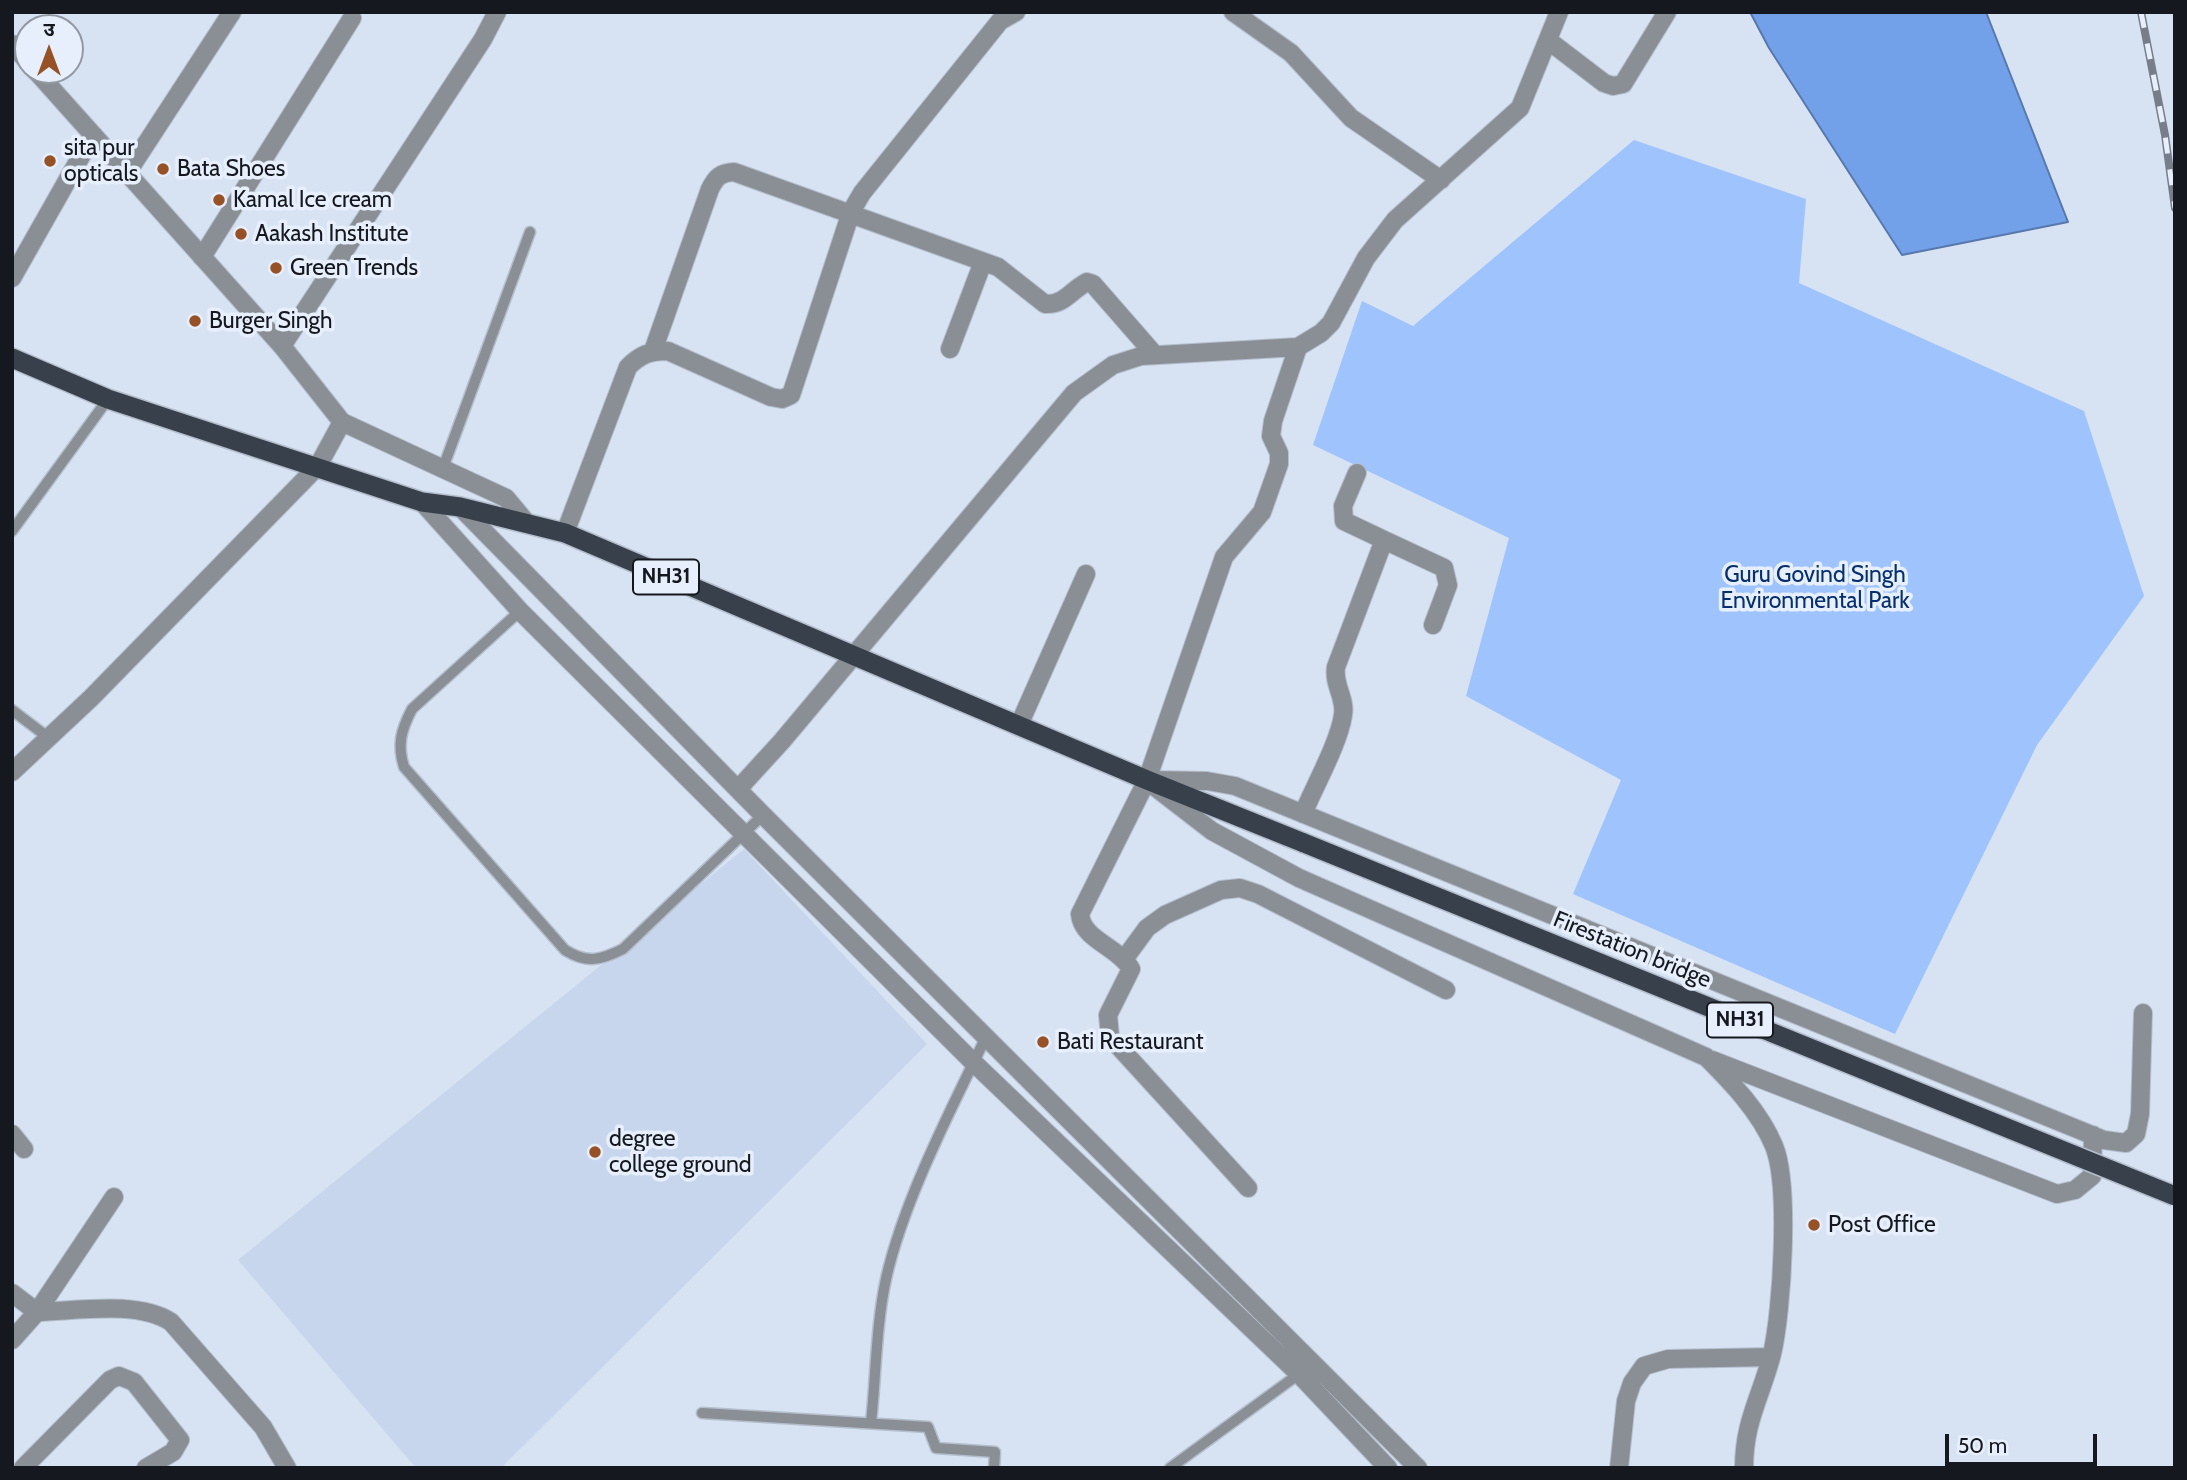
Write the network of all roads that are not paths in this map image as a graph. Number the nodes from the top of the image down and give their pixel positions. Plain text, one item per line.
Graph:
1 (232, 12) edge
2 (497, 12) edge
3 (1016, 12) edge
4 (1233, 12) edge
5 (1667, 12) edge
6 (1558, 13) edge
7 (352, 18) dead end
8 (1549, 41) junction
9 (47, 84) edge
10 (93, 135) junction
11 (127, 173) junction
12 (1441, 180) junction
13 (851, 212) junction
14 (530, 233) dead end
15 (202, 257) junction
16 (16, 258) edge
17 (983, 262) junction
18 (12, 278) edge
19 (282, 346) junction
20 (1298, 347) junction
21 (950, 349) dead end
22 (653, 351) junction
23 (1155, 355) junction
24 (12, 358) edge
25 (108, 399) junction
26 (342, 422) junction
27 (318, 466) junction
28 (443, 468) junction
29 (1357, 473) dead end
30 (422, 502) junction
31 (460, 507) junction
32 (526, 522) junction
33 (12, 531) edge
34 (565, 533) junction
35 (1384, 540) junction
36 (1086, 573) dead end
37 (520, 611) junction
38 (1433, 625) dead end
39 (852, 656) junction
40 (12, 710) edge
41 (1019, 725) junction
42 (49, 738) junction
43 (12, 772) edge
44 (1146, 780) junction
45 (739, 788) junction
46 (1303, 814) junction
47 (763, 815) junction
48 (745, 832) junction
49 (1125, 958) junction
50 (1446, 990) dead end
51 (2143, 1013) dead end
52 (986, 1037) junction
53 (1706, 1058) junction
54 (974, 1063) junction
55 (12, 1134) edge
56 (2094, 1135) junction
57 (24, 1149) dead end
58 (1248, 1188) dead end
59 (2175, 1196) edge
60 (114, 1197) dead end
61 (12, 1293) edge
62 (37, 1312) junction
63 (12, 1340) edge
64 (1771, 1357) junction
65 (1314, 1362) junction
66 (1299, 1374) junction
67 (702, 1413) dead end
68 (871, 1423) junction
69 (23, 1468) edge
70 (146, 1468) edge
71 (288, 1468) edge
72 (994, 1468) edge
73 (1170, 1468) edge
74 (1388, 1468) edge
75 (1418, 1468) edge
76 (1619, 1468) edge
77 (1744, 1468) edge

1 - 11 street
2 - 19 street
3 - 13 street
4 - 12 street
5 - 8 street
6 - 8 street
7 - 15 street
8 - 12 street
9 - 10 street
10 - 11 street
10 - 16 street
11 - 15 street
12 - 20 street
13 - 17 street
13 - 22 street
13 - 22 street
14 - 28 lane
15 - 19 street
16 - 18 street
17 - 21 street
17 - 23 street
19 - 26 street
20 - 23 street
20 - 44 street
22 - 34 street
23 - 39 street
24 - 25 highway, NH31
25 - 27 highway, NH31
25 - 33 lane
26 - 27 street
26 - 28 street
27 - 30 highway, NH31
27 - 42 street
28 - 32 street
29 - 35 street
30 - 31 highway, NH31
30 - 37 street
31 - 32 highway, NH31
31 - 45 street
32 - 34 highway, NH31
34 - 39 highway, NH31
35 - 38 street
35 - 46 street
36 - 41 street
37 - 48 street
37 - 48 lane
39 - 41 highway, NH31
39 - 45 street
40 - 42 lane
41 - 44 highway, NH31
42 - 43 street
44 - 46 street
44 - 49 street
44 - 53 street
44 - 59 highway, Firestation bridge / NH31, bridge
45 - 47 street
46 - 56 street
47 - 48 lane
47 - 52 street
48 - 54 street
49 - 50 street
49 - 58 street
51 - 56 street
52 - 54 lane
52 - 65 street
53 - 56 street
53 - 64 street
54 - 66 street
54 - 68 lane
55 - 57 street
60 - 62 street
61 - 62 street
62 - 63 street
62 - 71 street
64 - 76 street
64 - 77 street
65 - 66 lane
65 - 75 street
66 - 73 lane
66 - 74 street
67 - 68 lane
68 - 72 lane
69 - 70 street

